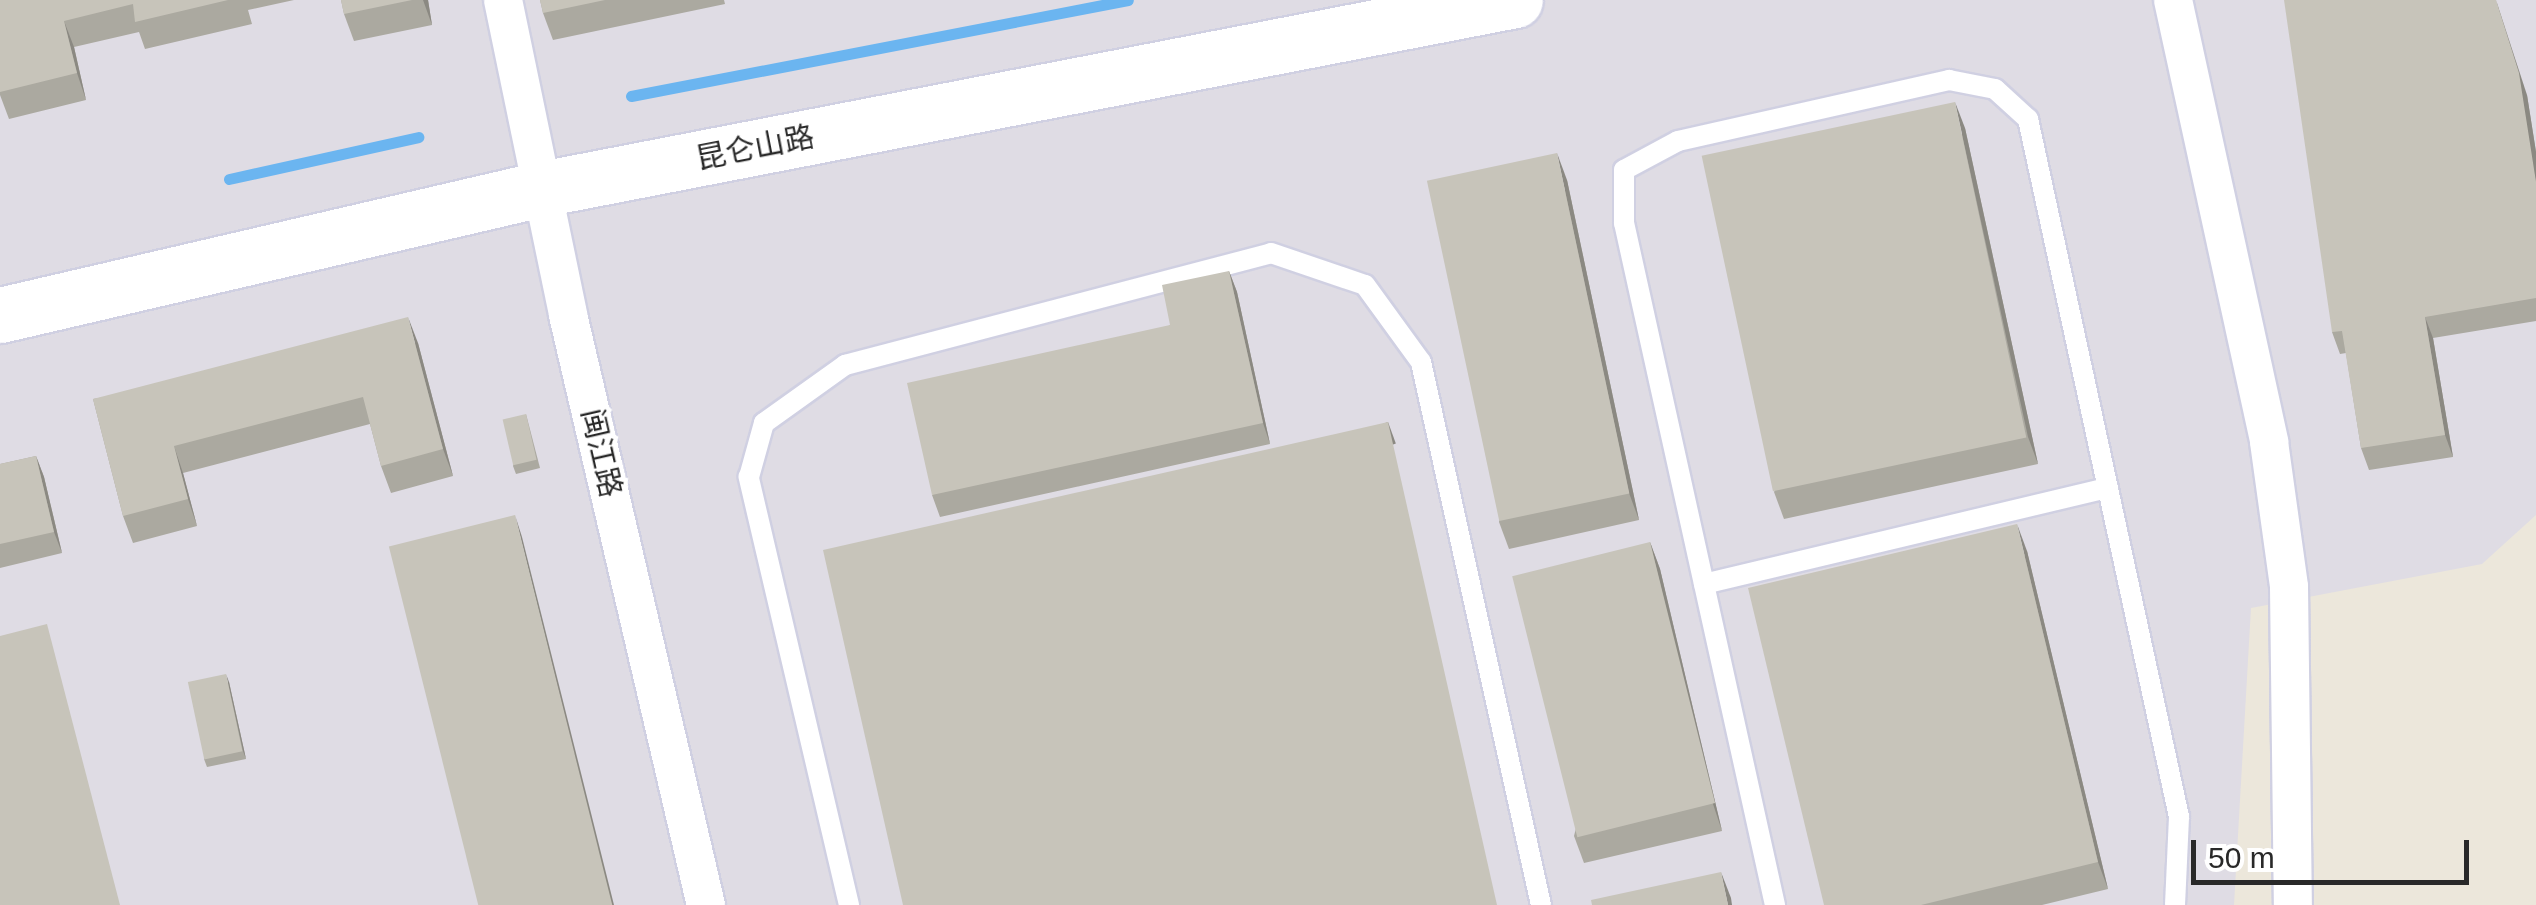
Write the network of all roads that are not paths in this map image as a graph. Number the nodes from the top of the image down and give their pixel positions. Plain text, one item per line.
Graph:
1 (503, 0) edge
2 (1515, 0) edge
3 (2173, 0) edge
4 (541, 189) junction
5 (0, 315) edge
6 (2108, 488) junction
7 (1704, 584) junction
8 (2285, 903) edge
9 (706, 905) edge
10 (849, 905) edge
11 (1542, 905) edge
12 (1775, 905) edge
13 (2175, 905) edge

1 - 4 street, 闽江路
2 - 4 main road, 昆仑山路
3 - 8 street
4 - 5 main road, 昆仑山路
4 - 9 street, 闽江路
6 - 7 lane
6 - 7 lane
6 - 13 lane
7 - 12 lane
10 - 11 lane

